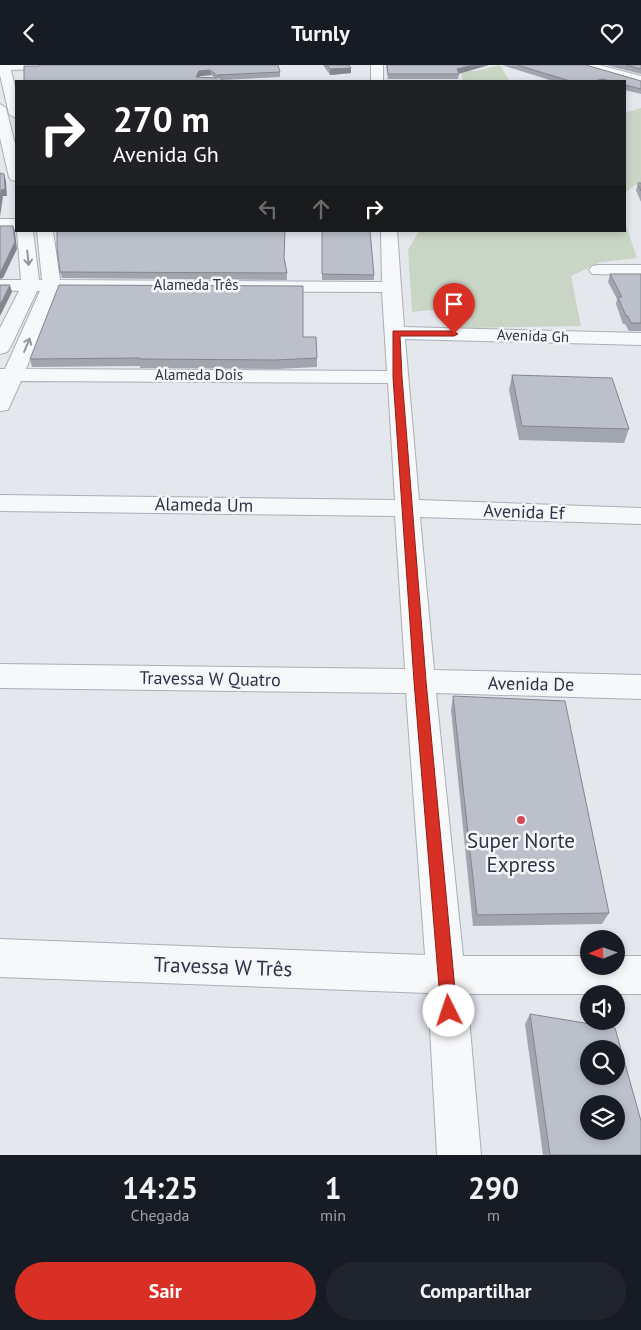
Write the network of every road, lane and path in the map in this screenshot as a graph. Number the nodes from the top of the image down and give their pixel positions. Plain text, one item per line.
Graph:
1 (40, 65) edge
2 (377, 65) edge
3 (586, 65) edge
4 (641, 65) edge
5 (3, 67) edge
6 (614, 73) junction
7 (377, 80) edge
8 (641, 80) edge
9 (9, 94) edge
10 (0, 108) edge
11 (15, 111) edge
12 (7, 126) edge
13 (10, 170) edge
14 (0, 224) edge
15 (15, 224) edge
16 (25, 232) edge
17 (45, 232) edge
18 (389, 232) edge
19 (598, 270) dead end
20 (641, 270) edge
21 (52, 284) junction
22 (0, 285) edge
23 (31, 285) junction
24 (391, 287) junction
25 (396, 333) junction
26 (641, 339) edge
27 (0, 348) edge
28 (7, 375) edge
29 (397, 377) junction
30 (0, 405) edge
31 (0, 503) edge
32 (408, 508) junction
33 (641, 517) edge
34 (0, 677) edge
35 (420, 681) junction
36 (641, 687) edge
37 (0, 958) edge
38 (446, 975) junction
39 (641, 975) edge
40 (459, 1155) edge

1 - 5 street
2 - 7 street
3 - 6 street
4 - 6 street
5 - 9 street
6 - 8 street
9 - 11 street
10 - 12 street
12 - 13 street
14 - 15 street
16 -> 23 street
17 - 21 street
18 - 24 street
19 - 20 street
21 - 23 street, Alameda Três
21 - 24 street, Alameda Três
28 -> 21 street
22 - 23 street, Alameda Três
23 - 27 street
24 - 25 street
25 - 26 street, Avenida Gh
25 - 29 street
28 - 29 street, Alameda Dois
28 - 30 street
29 - 32 street
31 - 32 street, Alameda Um
32 - 33 street, Avenida Ef
32 - 35 street
34 - 35 street, Travessa W Quatro
35 - 36 street, Avenida De
35 - 38 street
37 - 38 street, Travessa W Três
38 - 39 street, Travessa W Três
38 - 40 street

